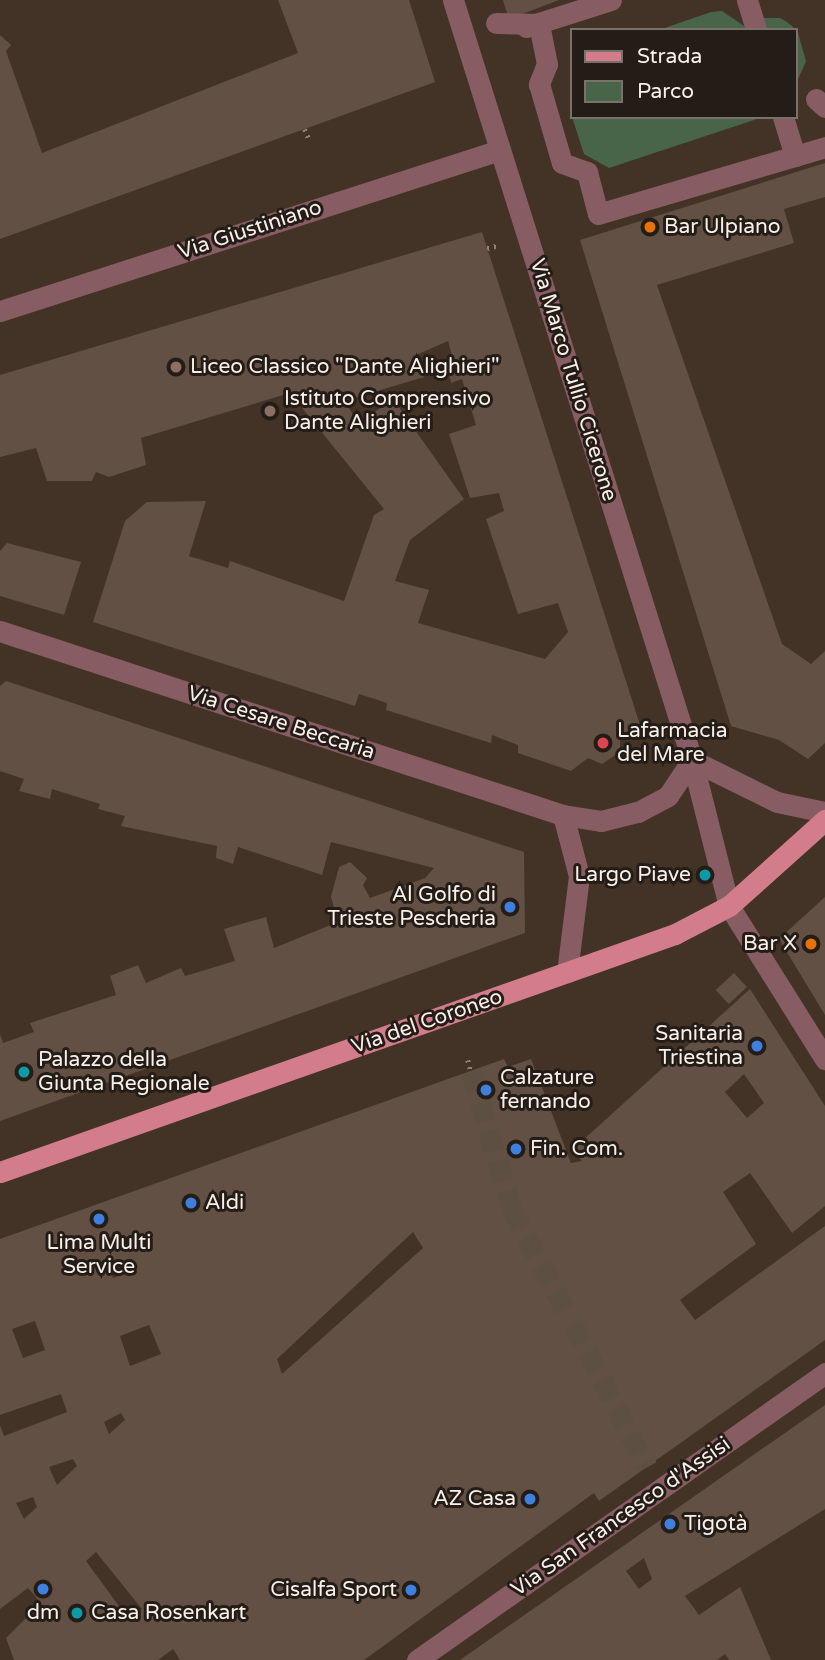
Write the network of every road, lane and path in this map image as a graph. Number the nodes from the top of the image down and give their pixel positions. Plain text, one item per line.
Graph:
1 (453, 0) edge
2 (611, 0) edge
3 (747, 0) edge
4 (539, 24) junction
5 (756, 28) edge
6 (497, 29) dead end
7 (784, 119) edge
8 (305, 129) dead end
9 (308, 137) dead end
10 (825, 148) edge
11 (500, 150) junction
12 (795, 156) junction
13 (0, 311) edge
14 (0, 631) edge
15 (692, 760) junction
16 (825, 813) edge
17 (563, 815) junction
18 (825, 820) edge
19 (729, 906) junction
20 (567, 972) junction
21 (825, 1059) edge
22 (468, 1060) dead end
23 (471, 1071) tunnel mouth
24 (0, 1172) edge
25 (825, 1373) edge
26 (417, 1660) edge

1 - 11 street, Via Marco Tullio Cicerone
2 - 4 street
3 - 5 street
4 - 6 street
4 - 12 street
7 - 12 street
8 - 9 path
10 - 12 street
11 - 13 street, Via Giustiniano
11 - 15 street, Via Marco Tullio Cicerone
14 - 17 street, Via Cesare Beccaria
15 - 16 street
15 - 17 street
15 - 19 street
17 - 20 street
18 - 19 main road, Via del Coroneo
19 - 20 main road, Via del Coroneo
19 - 21 street
20 - 24 main road, Via del Coroneo
22 - 23 path
25 - 26 street, Via San Francesco d'Assisi

